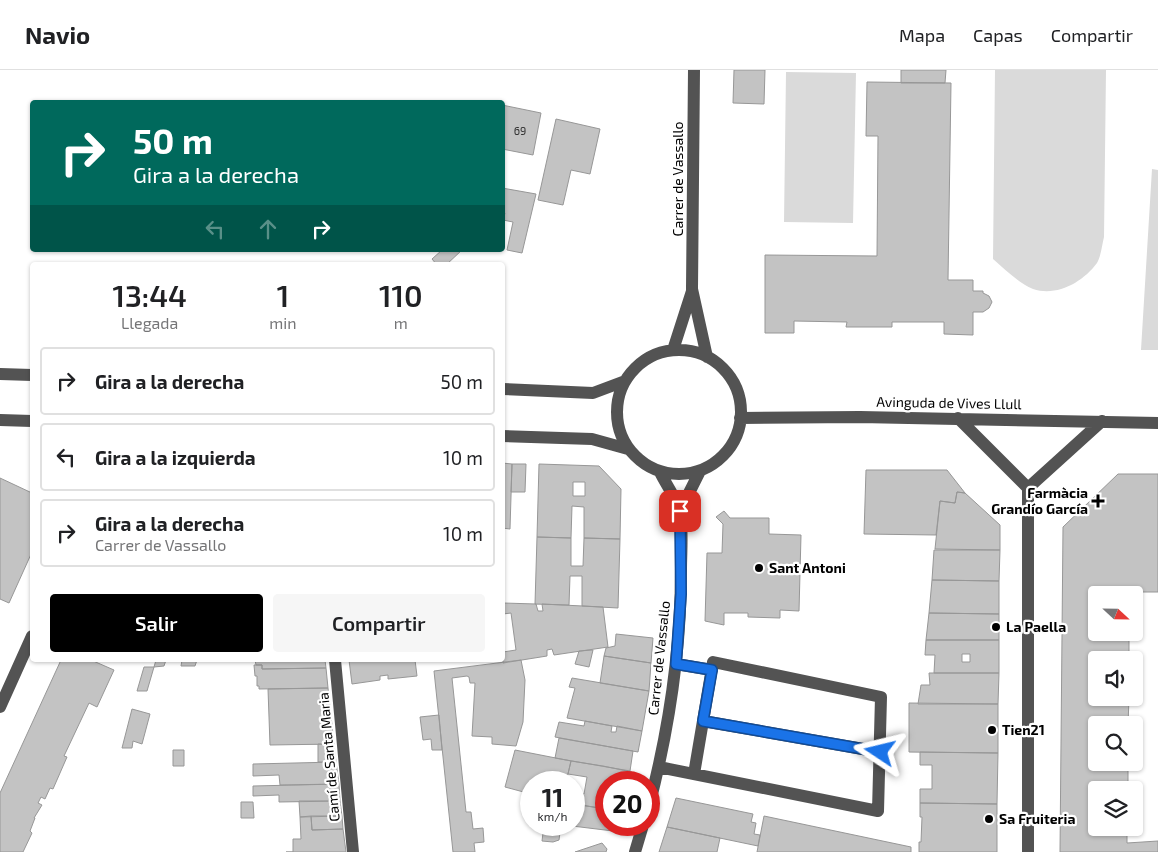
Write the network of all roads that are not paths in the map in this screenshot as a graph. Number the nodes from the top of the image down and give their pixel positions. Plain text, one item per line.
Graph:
1 (694, 70) edge
2 (692, 289) junction
3 (673, 350) junction
4 (707, 357) junction
5 (0, 374) edge
6 (30, 375) edge
7 (625, 381) junction
8 (505, 389) edge
9 (740, 418) junction
10 (958, 418) junction
11 (0, 420) edge
12 (30, 420) edge
13 (1102, 421) junction
14 (1158, 424) edge
15 (505, 436) edge
16 (628, 449) junction
17 (700, 471) junction
18 (660, 472) junction
19 (1028, 488) junction
20 (680, 511) junction
21 (30, 640) edge
22 (335, 662) edge
23 (676, 664) junction
24 (712, 670) junction
25 (0, 707) edge
26 (703, 721) junction
27 (880, 752) junction
28 (659, 767) junction
29 (658, 771) edge
30 (694, 774) junction
31 (640, 836) edge
32 (353, 852) edge
33 (635, 852) edge
34 (1028, 852) edge

1 - 2 street, Carrer de Vassallo
2 - 3 street, Carrer de Vassallo
2 - 4 street, Carrer de Vassallo
3 - 4 street
3 - 7 street
4 - 9 street
5 - 6 street
7 - 8 street
7 - 16 street
9 - 10 street, Avinguda de Vives Llull
9 - 17 street
10 - 13 street, Avinguda de Vives Llull
10 - 19 street
11 - 12 street
13 - 14 street, Avinguda de Vives Llull
13 - 19 street
15 - 16 street
16 - 18 street
17 - 18 street
17 - 20 street
18 - 20 street
19 - 34 street
20 - 23 street, Carrer de Vassallo
21 - 25 street
22 - 32 street, Camí de Santa Maria
23 - 24 street
23 - 28 street, Carrer de Vassallo
24 - 26 street
24 - 27 street
26 - 27 street
26 - 30 street
27 - 30 street
28 - 29 street, Carrer de Vassallo
28 - 30 street
31 - 33 street

